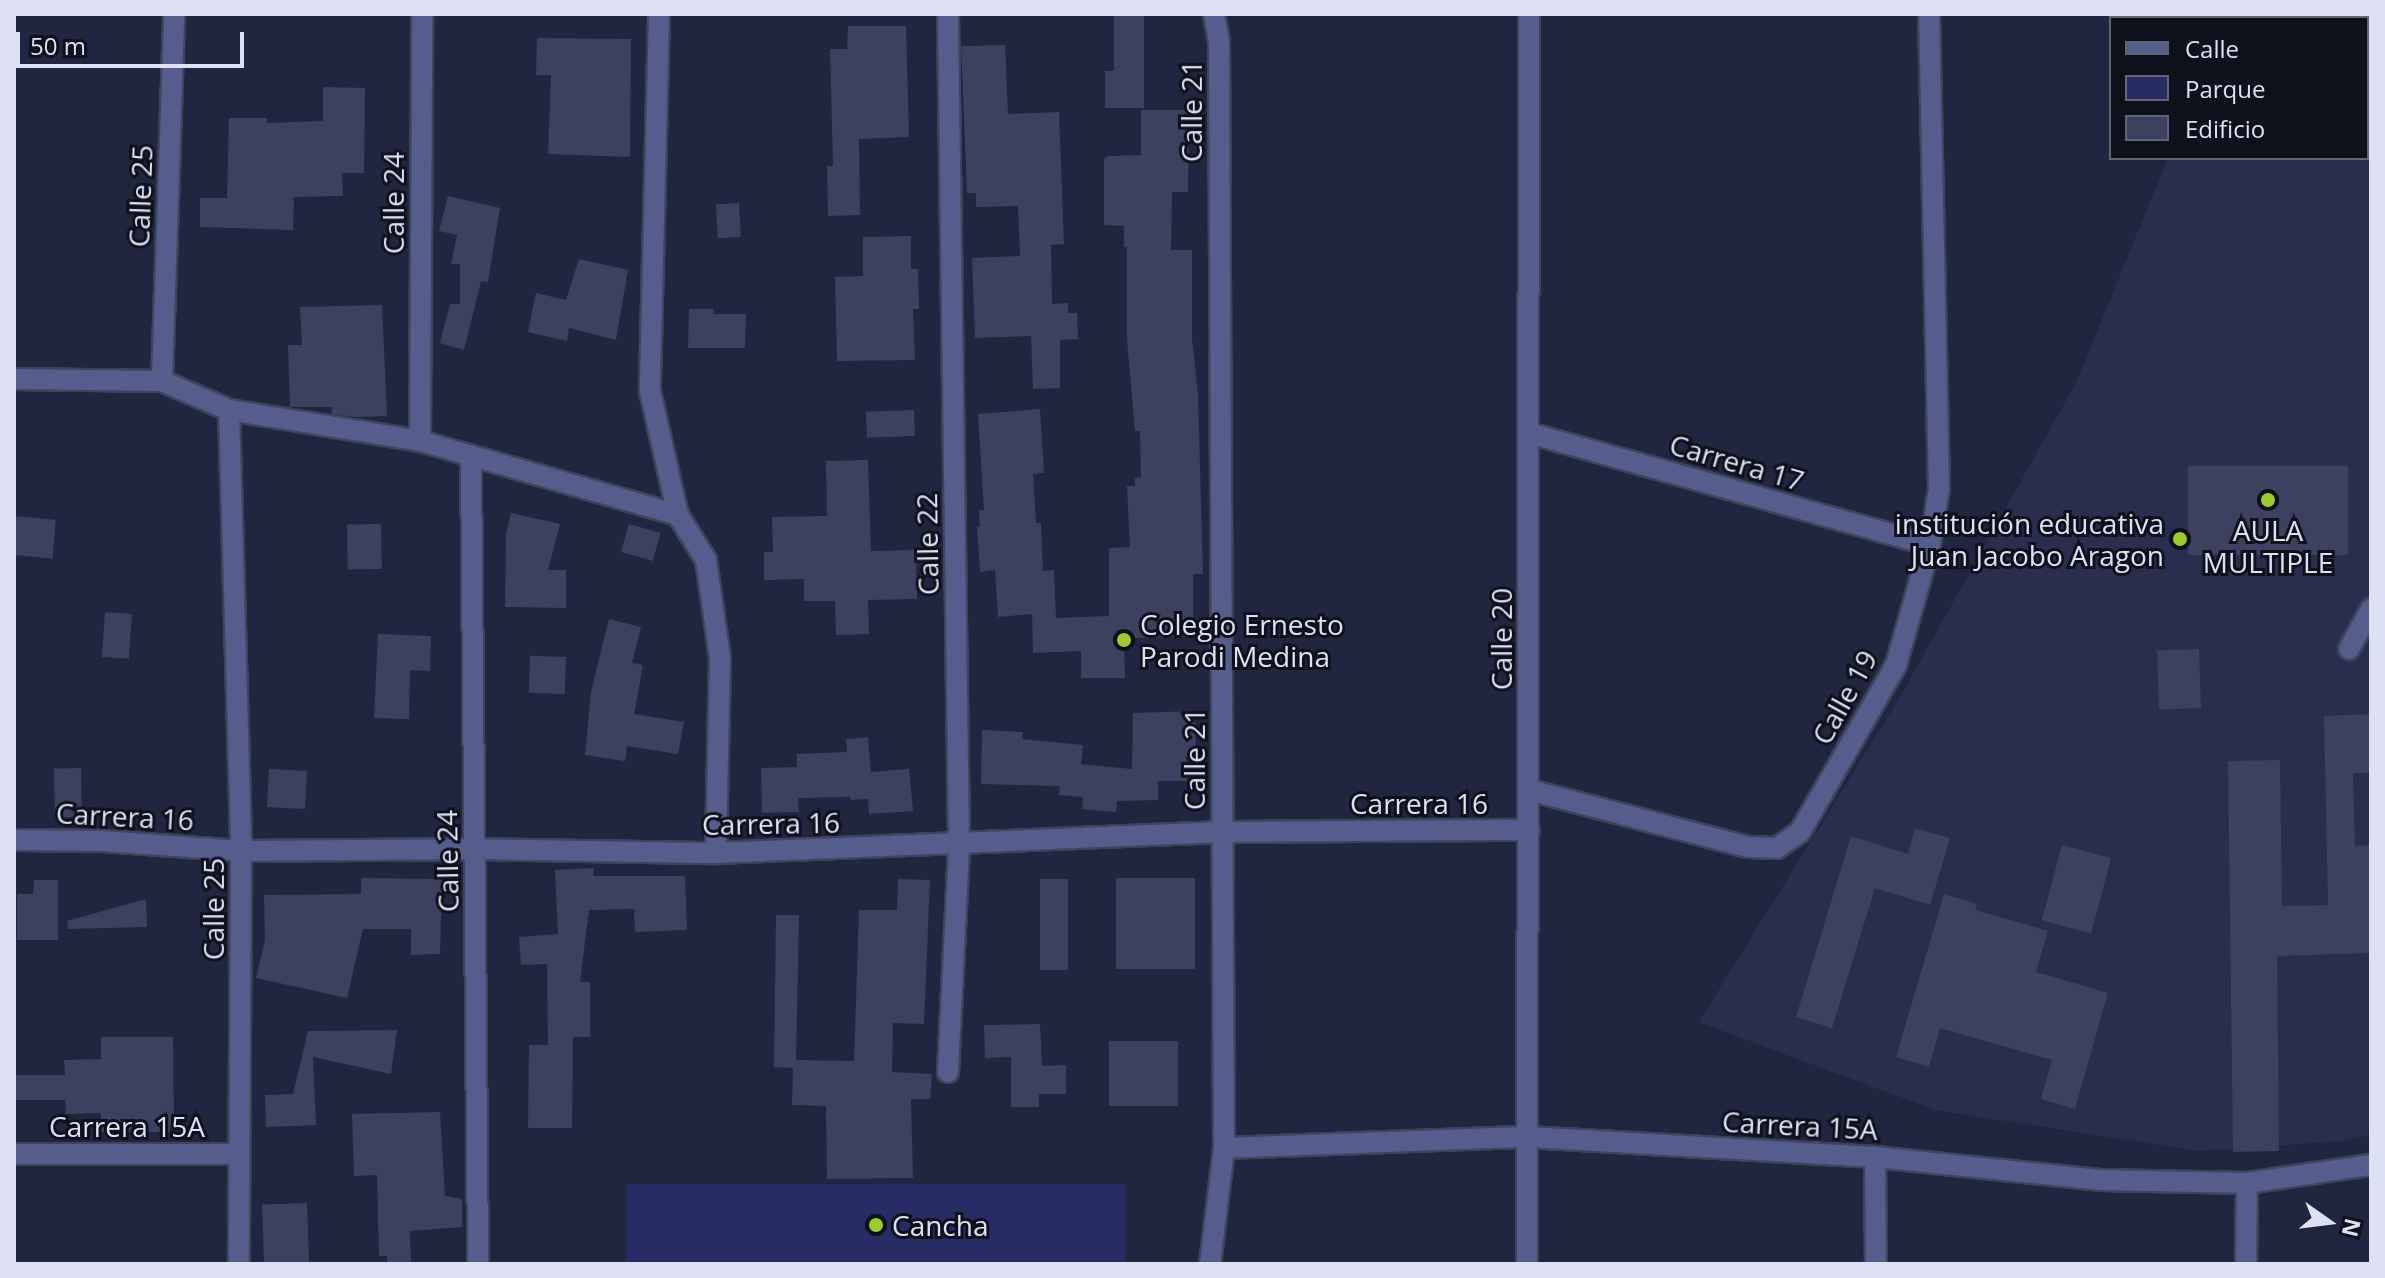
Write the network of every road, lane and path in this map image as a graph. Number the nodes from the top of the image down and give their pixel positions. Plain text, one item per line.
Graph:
1 (174, 14) edge
2 (422, 14) edge
3 (659, 14) edge
4 (948, 14) edge
5 (1214, 14) edge
6 (1529, 14) edge
7 (1929, 14) edge
8 (14, 379) edge
9 (162, 381) junction
10 (229, 410) junction
11 (1529, 433) junction
12 (420, 441) junction
13 (471, 457) junction
14 (678, 515) junction
15 (1930, 545) junction
16 (2371, 609) edge
17 (2349, 649) dead end
18 (1529, 790) junction
19 (1529, 830) junction
20 (1223, 832) junction
21 (14, 840) edge
22 (959, 843) junction
23 (475, 849) junction
24 (241, 851) junction
25 (716, 853) junction
26 (948, 1072) dead end
27 (1528, 1137) junction
28 (1224, 1148) junction
29 (14, 1154) edge
30 (239, 1154) junction
31 (1875, 1157) junction
32 (2371, 1165) edge
33 (2247, 1183) junction
34 (239, 1264) edge
35 (478, 1264) edge
36 (1210, 1264) edge
37 (1527, 1264) edge
38 (1876, 1264) edge
39 (2246, 1264) edge

1 - 9 street, Calle 25
2 - 12 street, Calle 24
3 - 14 street
4 - 22 street, Calle 22
5 - 20 street, Calle 21
6 - 11 street, Calle 20
7 - 15 street, Calle 19
8 - 9 street
9 - 10 street
10 - 12 street
10 - 24 street, Calle 25
11 - 15 street, Carrera 17
11 - 18 street, Calle 20
12 - 13 street
13 - 14 street
13 - 23 street, Calle 24
14 - 25 street
15 - 18 street, Calle 19
16 - 17 street
18 - 19 street, Calle 20
19 - 20 street, Carrera 16
19 - 27 street, Calle 20
20 - 22 street, Carrera 16
20 - 28 street, Calle 21
21 - 24 street, Carrera 16
22 - 25 street, Carrera 16
22 - 26 street, Calle 22
23 - 24 street, Carrera 16
23 - 25 street, Carrera 16
23 - 35 street, Calle 24
24 - 30 street, Calle 25
27 - 28 street, Carrera 15A
27 - 31 street, Carrera 15A
27 - 37 street, Calle 20
28 - 36 street, Calle 21
29 - 30 street, Carrera 15A
30 - 34 street, Calle 25
31 - 33 street, Carrera 15A
31 - 38 street
32 - 33 street, Carrera 15A
33 - 39 street

